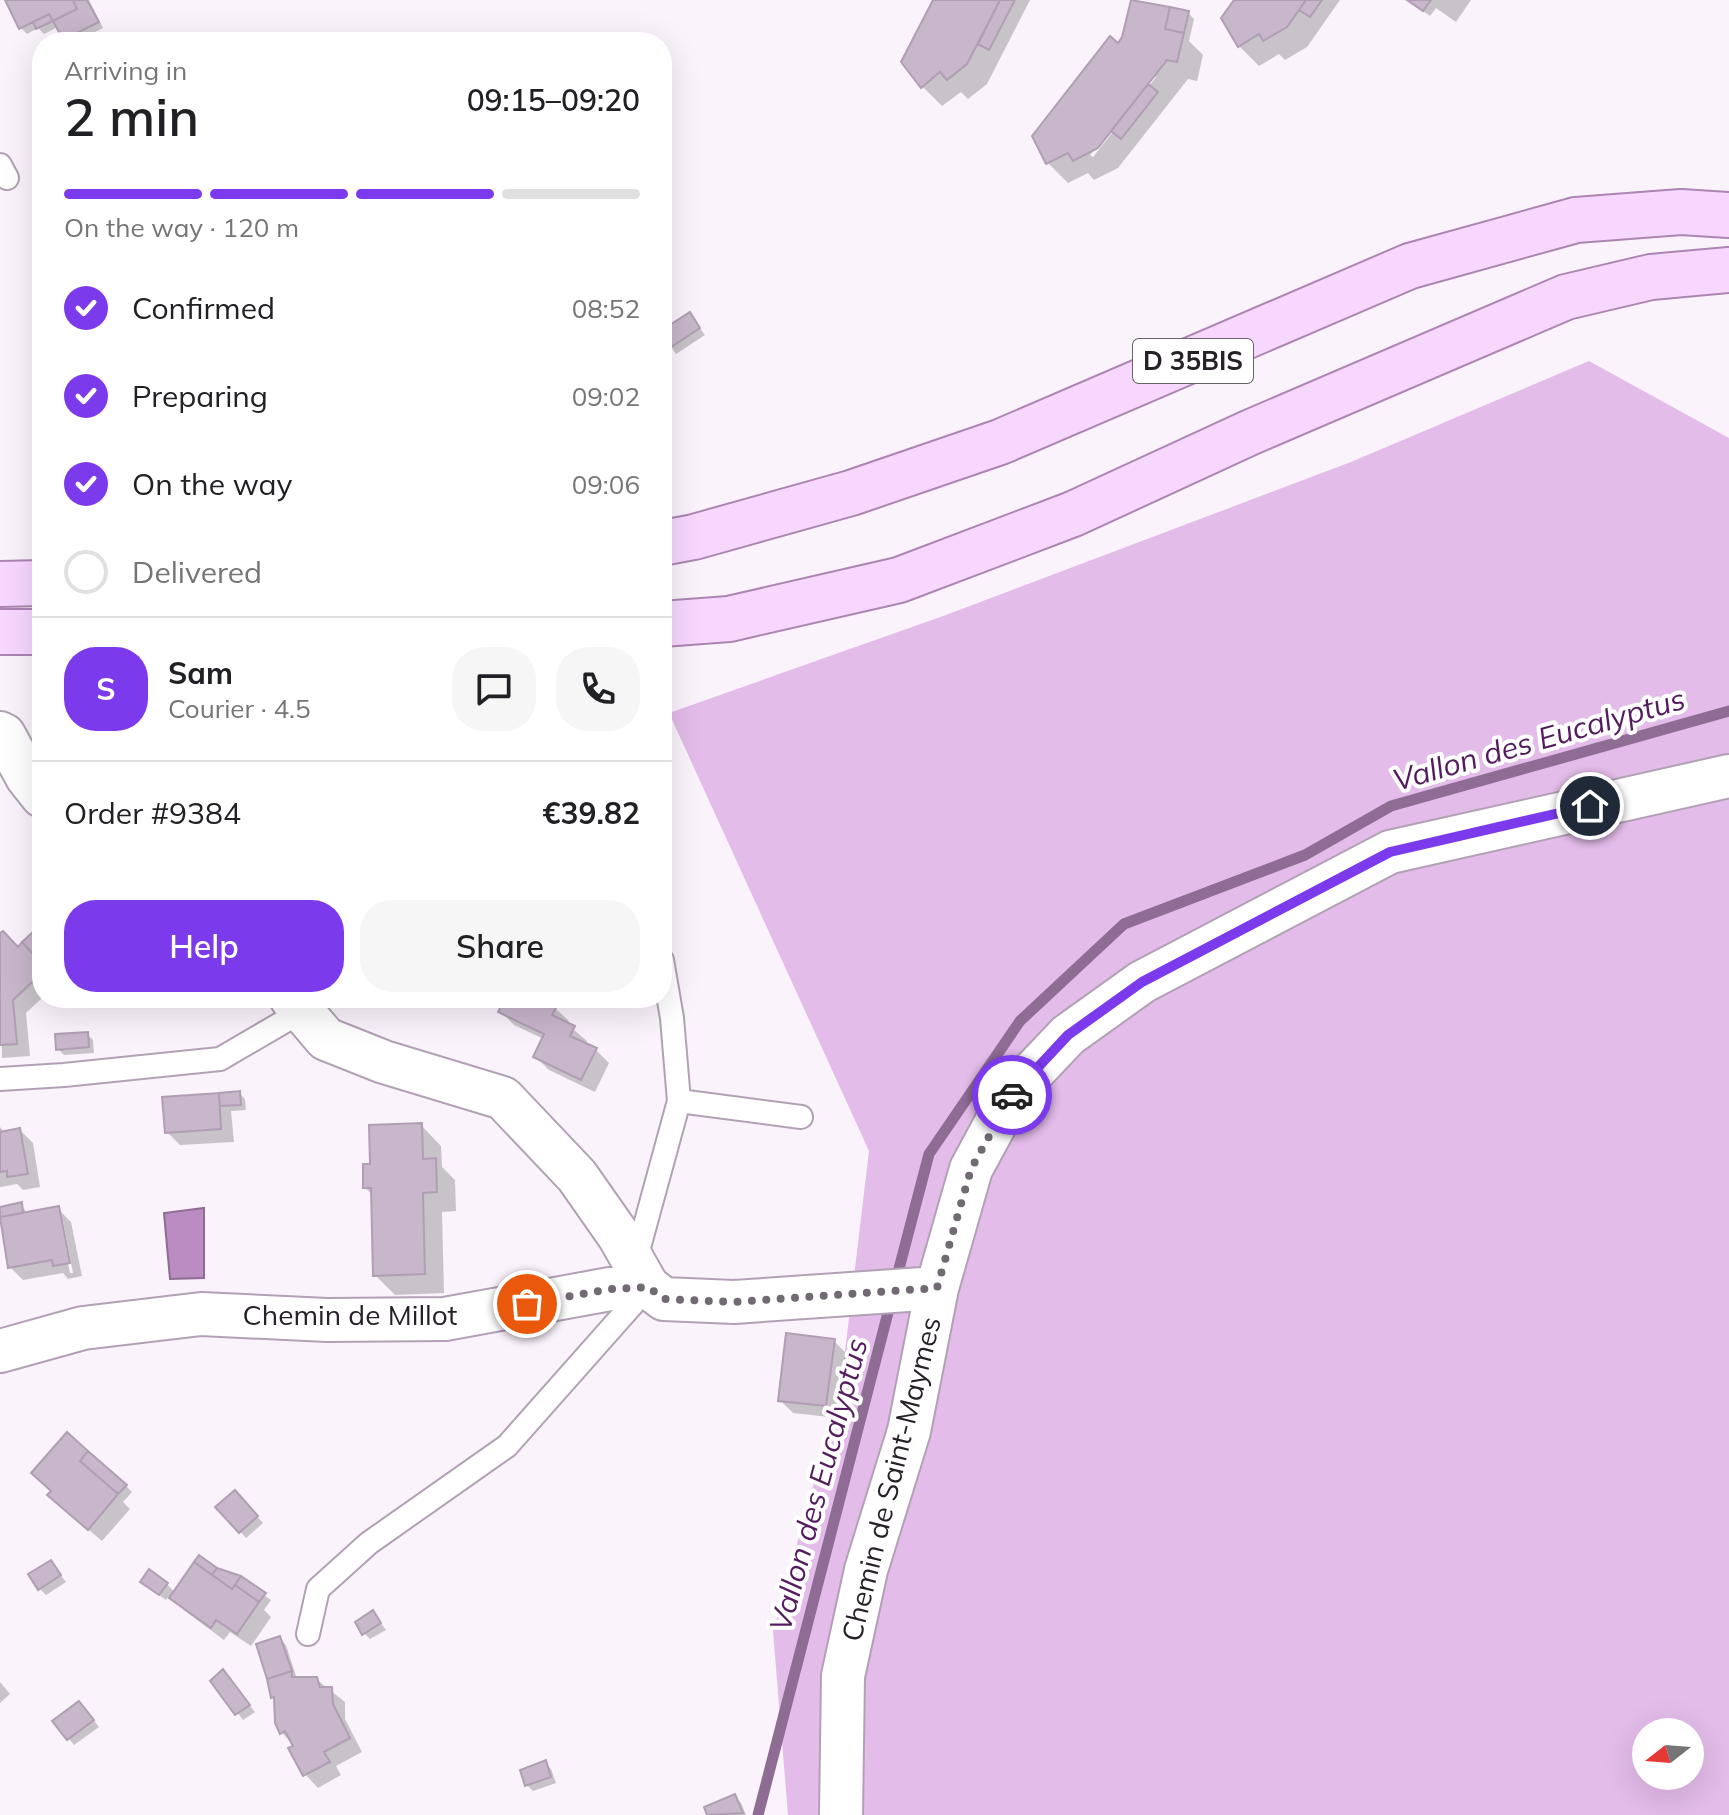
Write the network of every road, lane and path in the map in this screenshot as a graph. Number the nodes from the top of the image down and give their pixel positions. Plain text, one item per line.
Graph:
1 (1729, 215) edge
2 (1729, 270) edge
3 (672, 541) edge
4 (32, 583) edge
5 (0, 584) edge
6 (672, 623) edge
7 (0, 632) edge
8 (32, 632) edge
9 (0, 733) edge
10 (1729, 776) edge
11 (32, 783) edge
12 (292, 1008) edge
13 (301, 1008) edge
14 (670, 1008) edge
15 (0, 1079) edge
16 (679, 1101) junction
17 (801, 1117) dead end
18 (641, 1275) junction
19 (923, 1290) junction
20 (0, 1351) edge
21 (308, 1634) dead end
22 (841, 1815) edge

1 - 3 main road, D 35BIS
2 - 6 main road
4 - 5 main road
7 - 8 main road
9 - 11 street
10 - 19 street, Chemin de Saint-Maymes
12 - 15 lane
13 - 18 street
14 - 16 lane
16 - 17 lane
16 - 18 lane
18 - 19 street, Chemin de Millot
18 - 20 street, Chemin de Millot
18 - 21 lane
19 - 22 street, Chemin de Saint-Maymes

